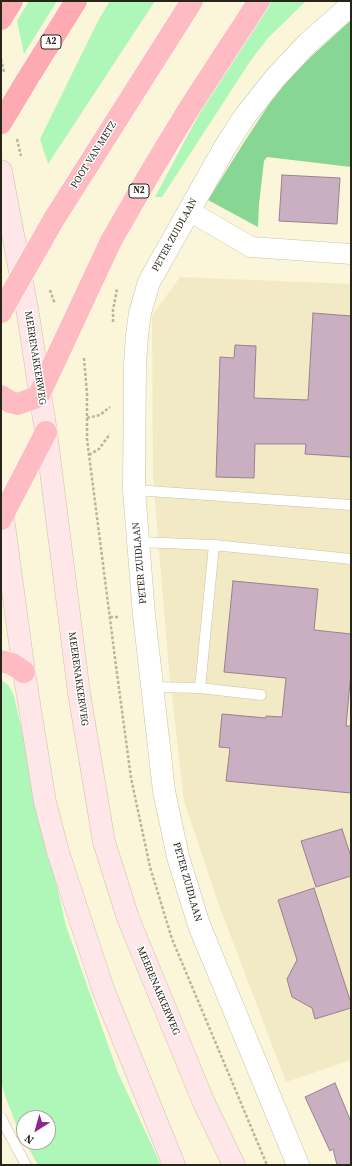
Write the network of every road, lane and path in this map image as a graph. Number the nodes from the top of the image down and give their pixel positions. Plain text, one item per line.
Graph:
1 (76, 1) edge
2 (192, 1) edge
3 (259, 1) edge
4 (351, 5) edge
5 (1, 123) edge
6 (1, 171) edge
7 (189, 211) junction
8 (351, 254) edge
9 (1, 312) edge
10 (40, 393) junction
11 (1, 396) edge
12 (111, 411) dead end
13 (87, 418) dead end
14 (112, 427) dead end
15 (46, 432) junction
16 (89, 455) dead end
17 (134, 490) junction
18 (351, 505) edge
19 (2, 513) edge
20 (138, 542) junction
21 (214, 545) junction
22 (351, 559) edge
23 (1, 661) edge
24 (24, 672) junction
25 (152, 687) junction
26 (200, 688) junction
27 (261, 695) dead end
28 (1, 1117) edge
29 (26, 1165) edge
30 (174, 1165) edge
31 (234, 1165) edge
32 (298, 1165) edge

1 - 5 highway, A2, bridge
2 - 9 highway, POOT VAN METZ, bridge
3 - 10 highway, N2
4 - 7 street, PETER ZUIDLAAN
6 - 10 main road, MEERENAKKERWEG
7 - 8 street
7 - 17 street, PETER ZUIDLAAN
10 - 11 highway
10 - 15 main road, MEERENAKKERWEG
12 - 13 path
14 - 16 path
15 - 19 highway
15 - 31 main road, MEERENAKKERWEG
17 - 18 lane
17 - 20 street, PETER ZUIDLAAN
19 - 24 main road
20 - 21 lane
20 - 25 street, PETER ZUIDLAAN
21 - 22 lane
21 - 26 lane
23 - 24 highway
24 - 30 main road
25 - 26 lane
25 - 32 street, PETER ZUIDLAAN
26 - 27 lane
28 - 29 lane

